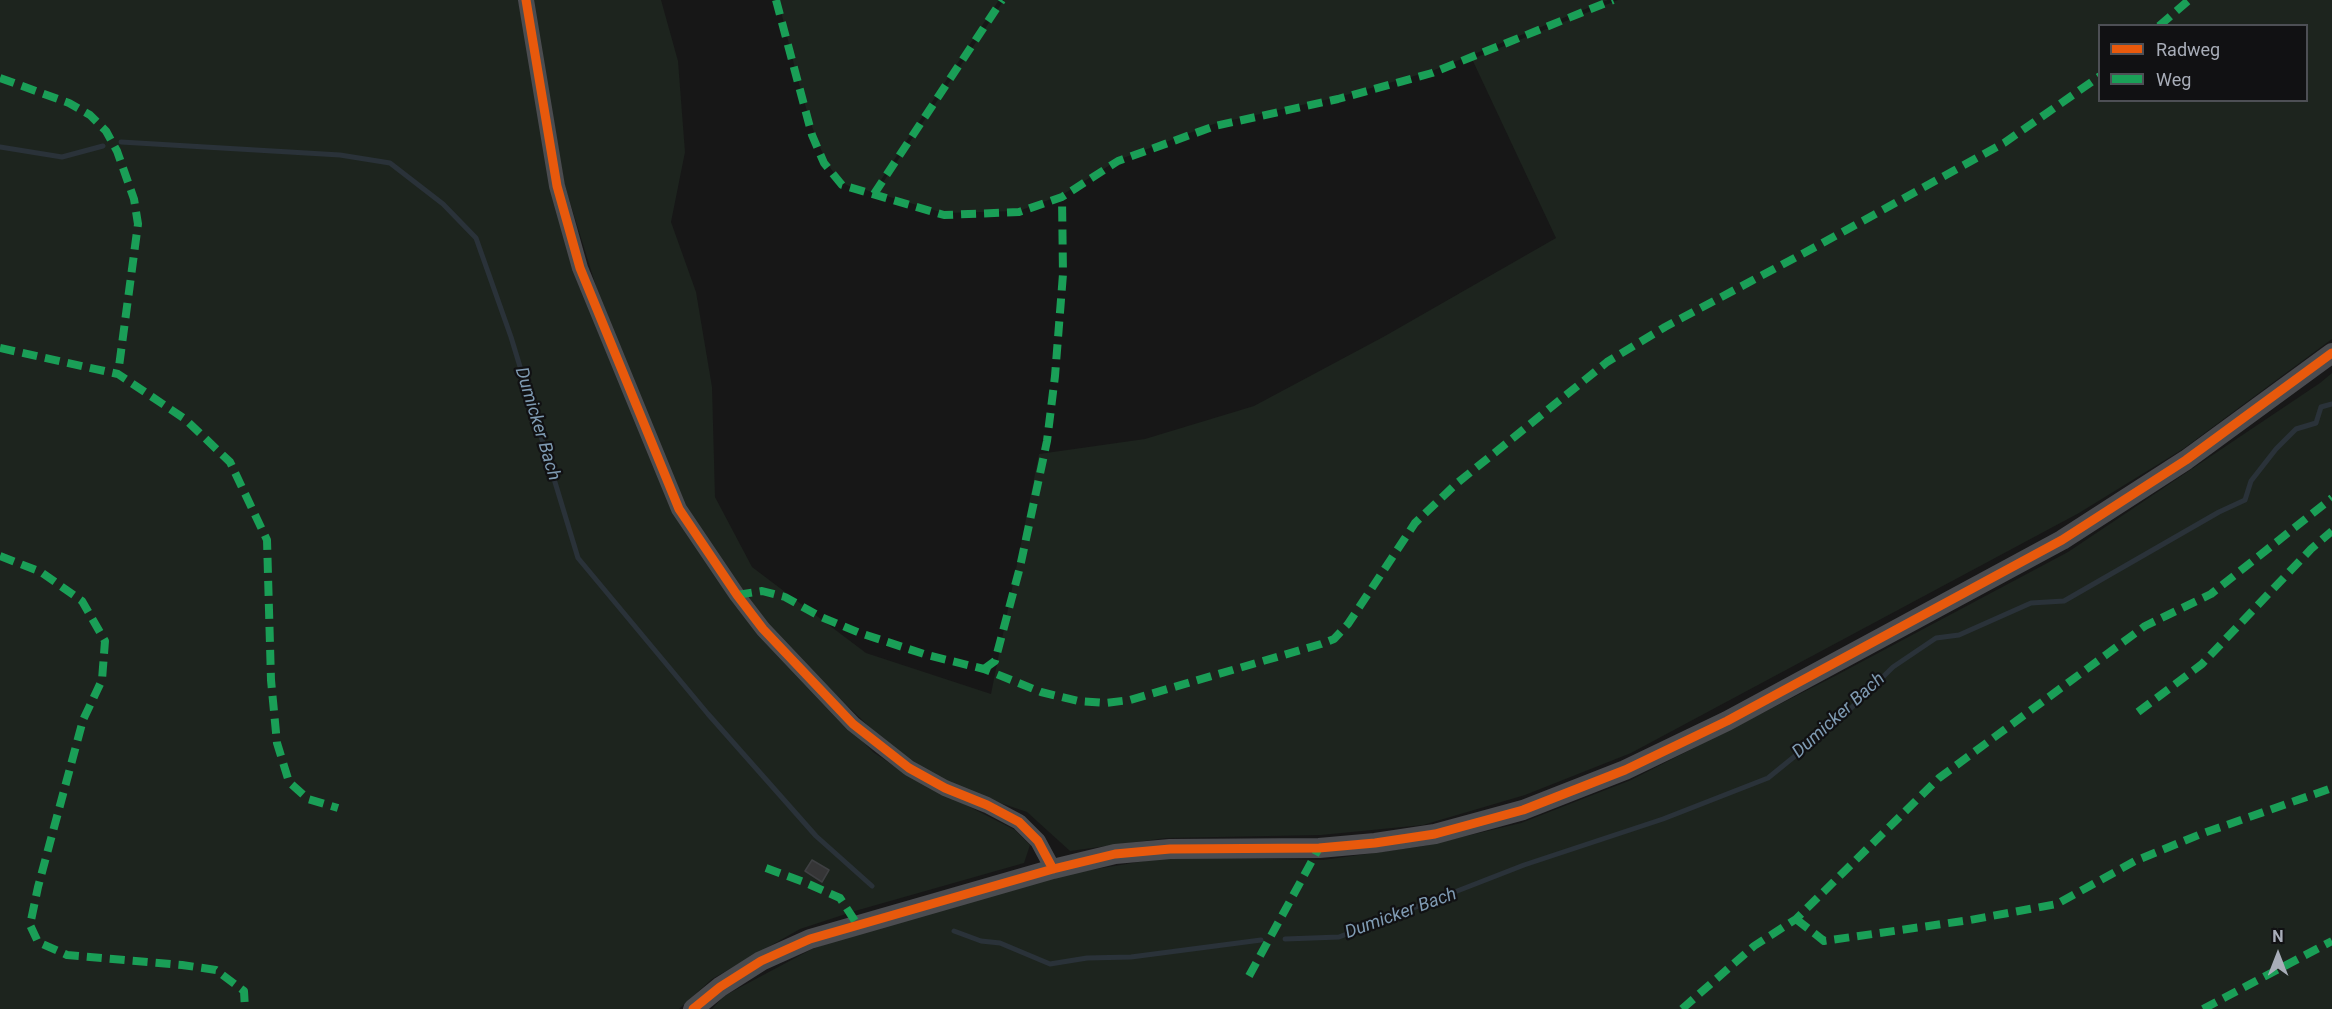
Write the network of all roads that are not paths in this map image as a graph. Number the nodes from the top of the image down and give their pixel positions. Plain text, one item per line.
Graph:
1 (526, 0) edge
2 (2332, 353) edge
3 (1053, 869) junction
4 (693, 1009) edge

1 - 3 street
2 - 3 street
3 - 4 street

